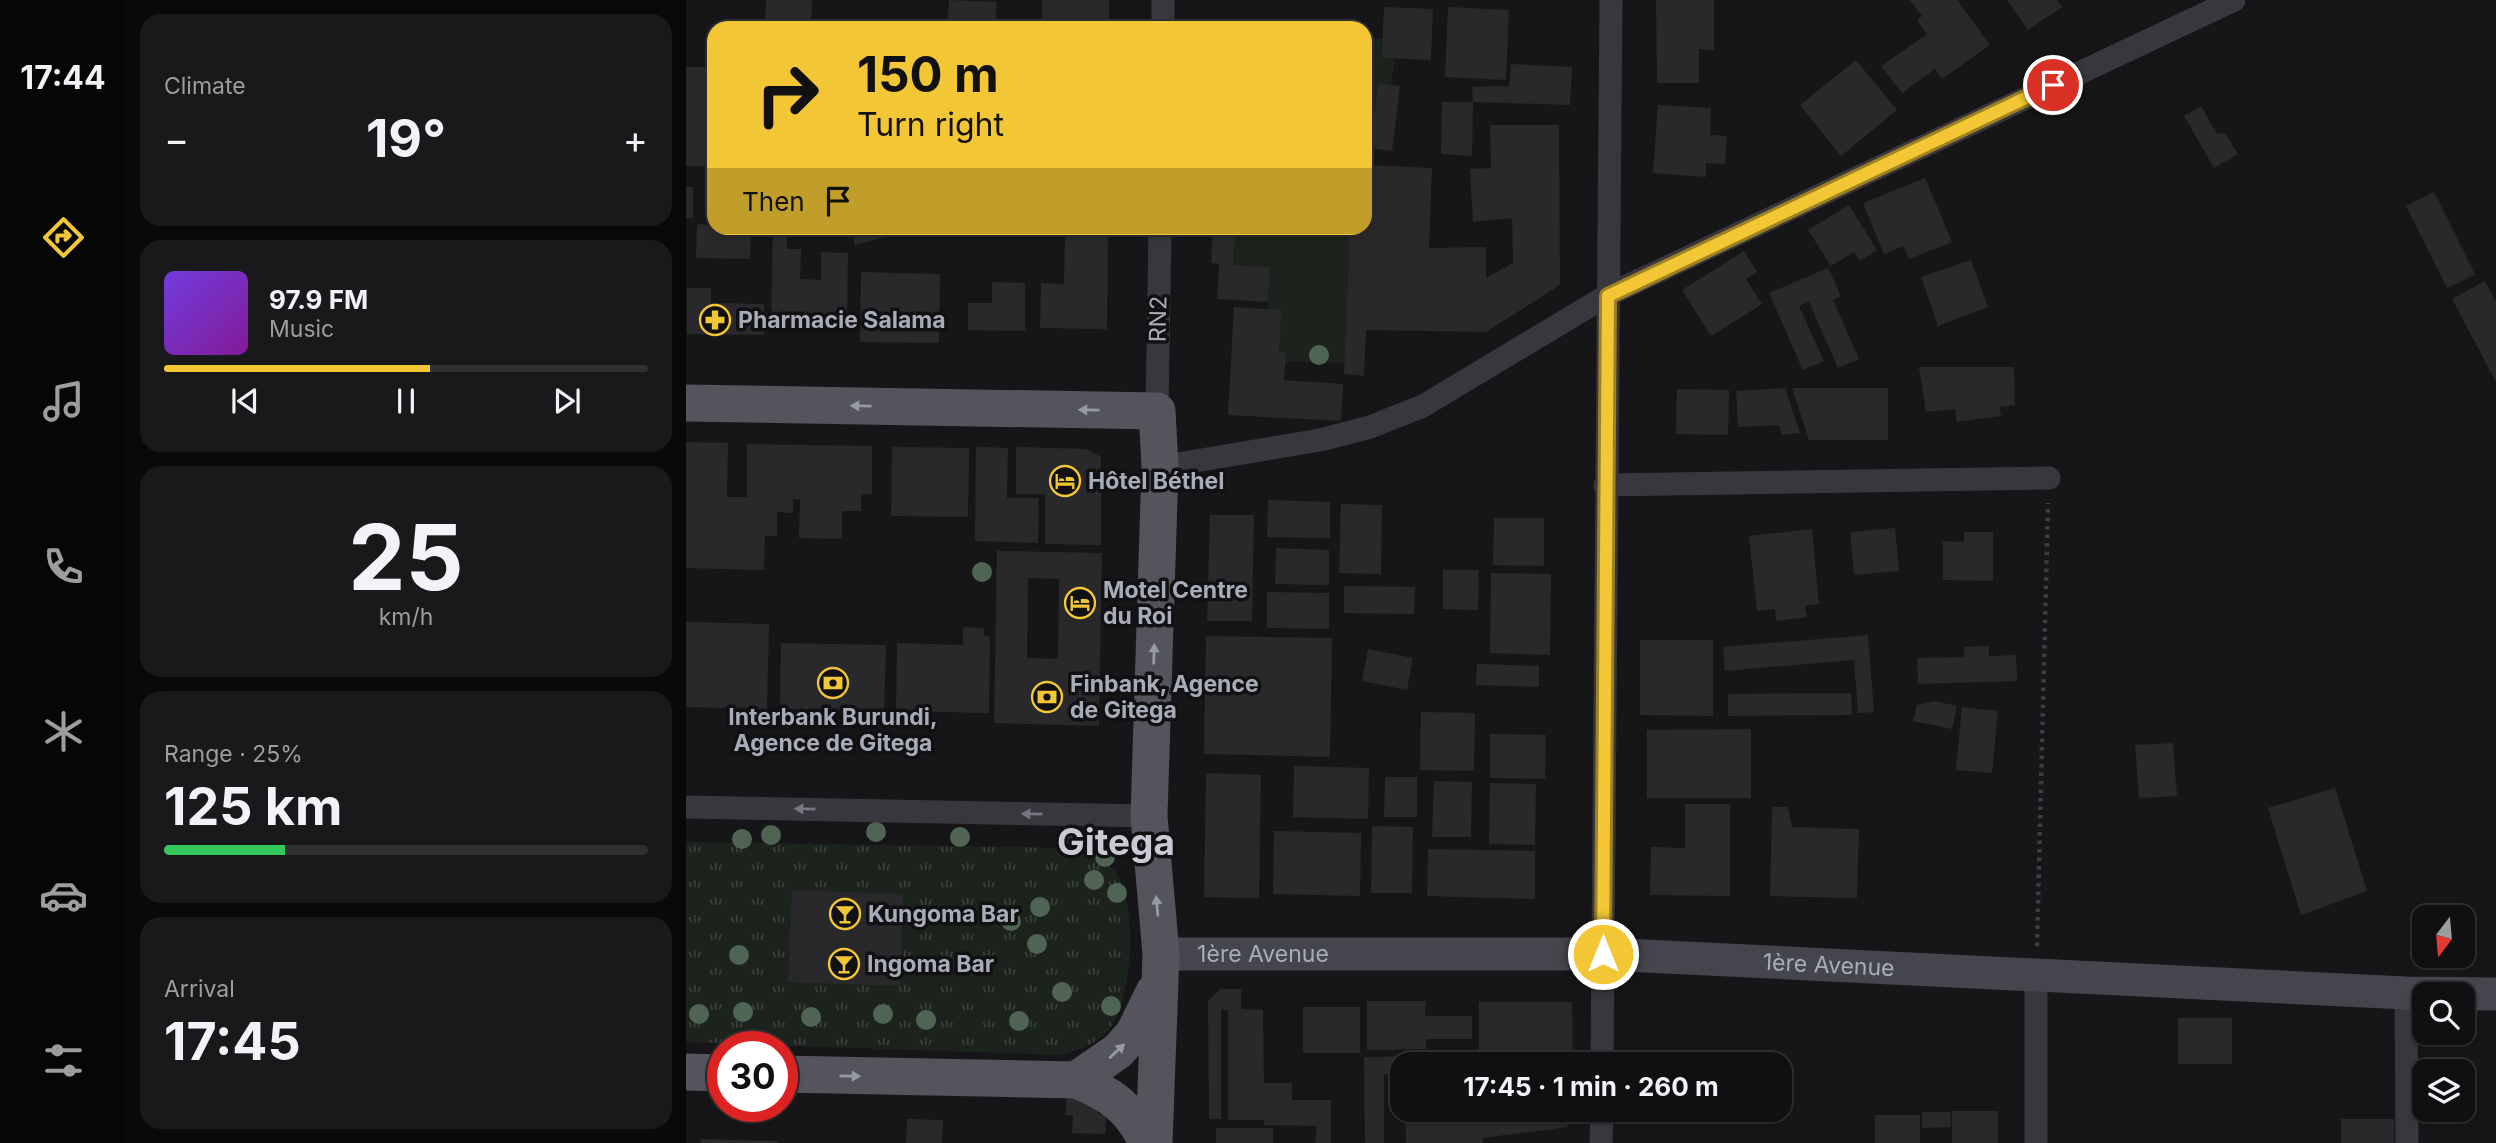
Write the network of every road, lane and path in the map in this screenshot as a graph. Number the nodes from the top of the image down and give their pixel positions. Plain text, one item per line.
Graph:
1 (1163, 0) edge
2 (1611, 0) edge
3 (2229, 1) edge
4 (1163, 21) edge
5 (1160, 235) edge
6 (1608, 296) junction
7 (686, 403) edge
8 (1157, 411) junction
9 (1160, 467) junction
10 (2049, 478) joint
11 (1605, 485) junction
12 (686, 807) edge
13 (1149, 816) junction
14 (1603, 954) junction
15 (1161, 964) junction
16 (2036, 973) junction
17 (2406, 993) junction
18 (2496, 994) edge
19 (1602, 1052) edge
20 (686, 1072) edge
21 (707, 1073) edge
22 (798, 1074) edge
23 (1076, 1080) junction
24 (1602, 1122) edge
25 (1147, 1143) edge
26 (1154, 1143) edge
27 (1601, 1143) edge
28 (2036, 1143) edge
29 (2407, 1143) edge

1 - 4 street
2 - 6 street
3 - 6 street
5 - 8 street, RN2
6 - 9 street
6 - 11 street
8 -> 7 main road
8 - 9 main road
13 -> 9 main road
10 - 11 street
10 - 16 path
11 - 14 street
13 -> 12 street
15 -> 13 main road
14 - 15 main road, 1ère Avenue
14 - 16 main road, 1ère Avenue
14 - 19 street
23 -> 15 main road
15 - 26 main road
16 - 17 main road, 1ère Avenue
16 - 28 street
17 - 18 main road, 1ère Avenue
17 - 29 street
20 - 21 main road
22 -> 23 main road
23 - 25 main road
24 - 27 street

